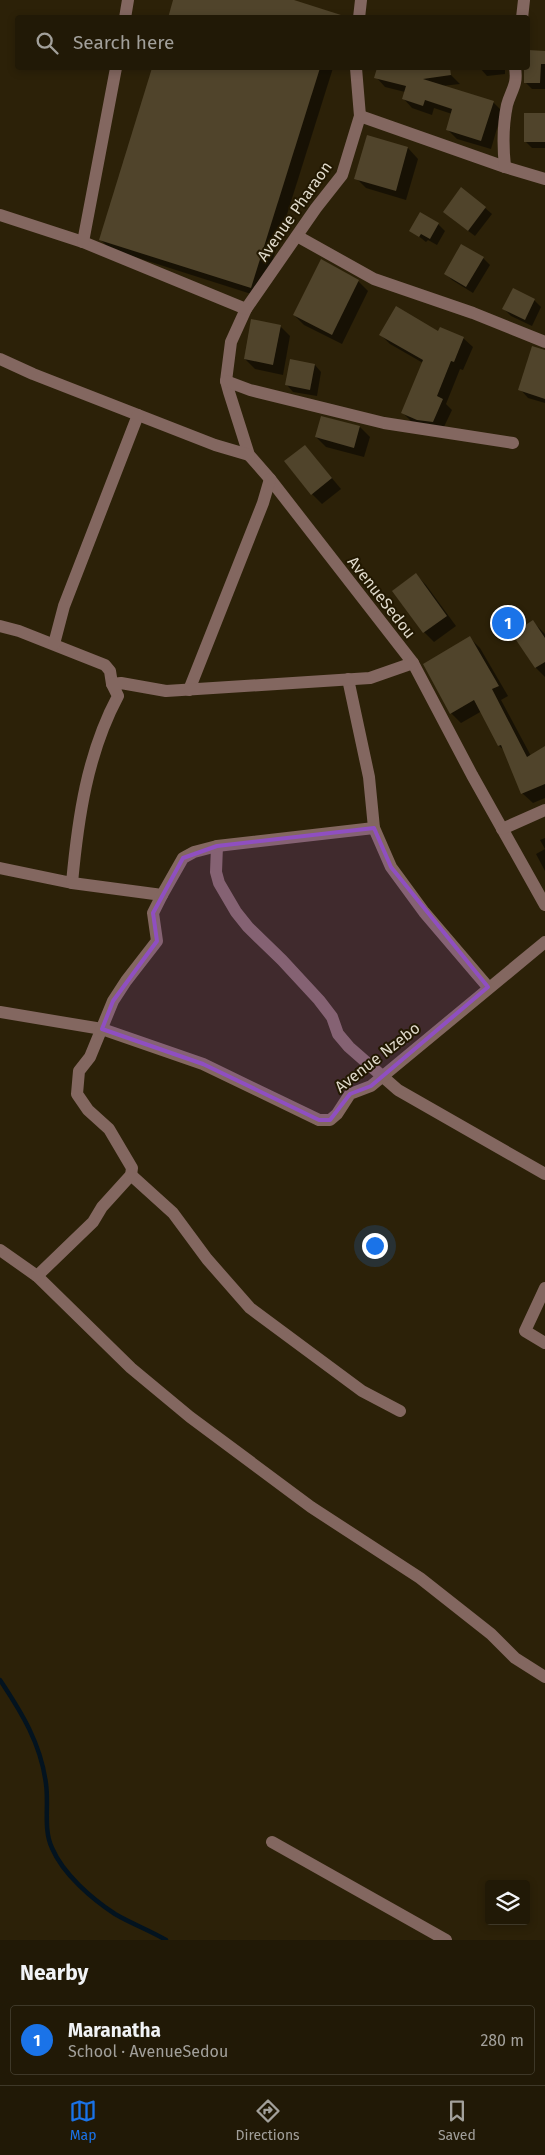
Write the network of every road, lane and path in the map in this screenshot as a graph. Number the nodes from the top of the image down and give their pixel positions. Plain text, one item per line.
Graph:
1 (128, 0) edge
2 (361, 0) edge
3 (524, 0) edge
4 (126, 15) edge
5 (359, 15) edge
6 (522, 15) edge
7 (116, 70) edge
8 (356, 70) edge
9 (515, 70) edge
10 (360, 116) junction
11 (505, 167) junction
12 (545, 179) edge
13 (0, 215) edge
14 (297, 236) junction
15 (83, 242) junction
16 (246, 309) junction
17 (545, 342) edge
18 (0, 358) edge
19 (226, 381) junction
20 (138, 415) junction
21 (513, 443) dead end
22 (249, 454) junction
23 (270, 479) junction
24 (0, 626) edge
25 (54, 644) junction
26 (413, 663) junction
27 (348, 680) junction
28 (112, 684) junction
29 (189, 690) junction
30 (545, 810) edge
31 (374, 828) junction
32 (502, 829) junction
33 (217, 846) junction
34 (0, 868) edge
35 (72, 883) junction
36 (162, 895) junction
37 (545, 905) edge
38 (545, 942) edge
39 (488, 987) junction
40 (0, 1012) edge
41 (102, 1030) junction
42 (382, 1075) junction
43 (545, 1174) edge
44 (131, 1175) junction
45 (0, 1250) edge
46 (37, 1276) junction
47 (545, 1288) edge
48 (545, 1342) edge
49 (400, 1411) dead end
50 (545, 1678) edge
51 (272, 1842) dead end
52 (446, 1940) edge

1 - 4 street
2 - 5 street
3 - 6 street
7 - 15 street
8 - 10 street, Avenue Pharaon
9 - 11 street
10 - 11 street
10 - 14 street, Avenue Pharaon
11 - 12 street
13 - 15 street
14 - 16 street, Avenue Pharaon
14 - 17 street
15 - 16 street
16 - 19 street, AvenueSedou
18 - 20 street
19 - 21 street
19 - 22 street, AvenueSedou
20 - 22 street
20 - 25 street
22 - 23 street, AvenueSedou
23 - 26 street, AvenueSedou
23 - 29 street
24 - 25 street
25 - 28 street
26 - 27 street
26 - 32 street, AvenueSedou
27 - 29 street
27 - 31 street
28 - 29 street
28 - 35 street
30 - 32 street
31 - 33 street
31 - 39 street
32 - 37 street, AvenueSedou
33 - 36 street
33 - 42 street
34 - 35 street
35 - 36 street
36 - 41 street
38 - 39 street, Avenue Nzebo
39 - 42 street, Avenue Nzebo
40 - 41 street
41 - 42 street, Avenue Nzebo
41 - 44 street
42 - 43 street
44 - 46 street
44 - 49 street
45 - 46 street
46 - 50 street
47 - 48 street
51 - 52 street

